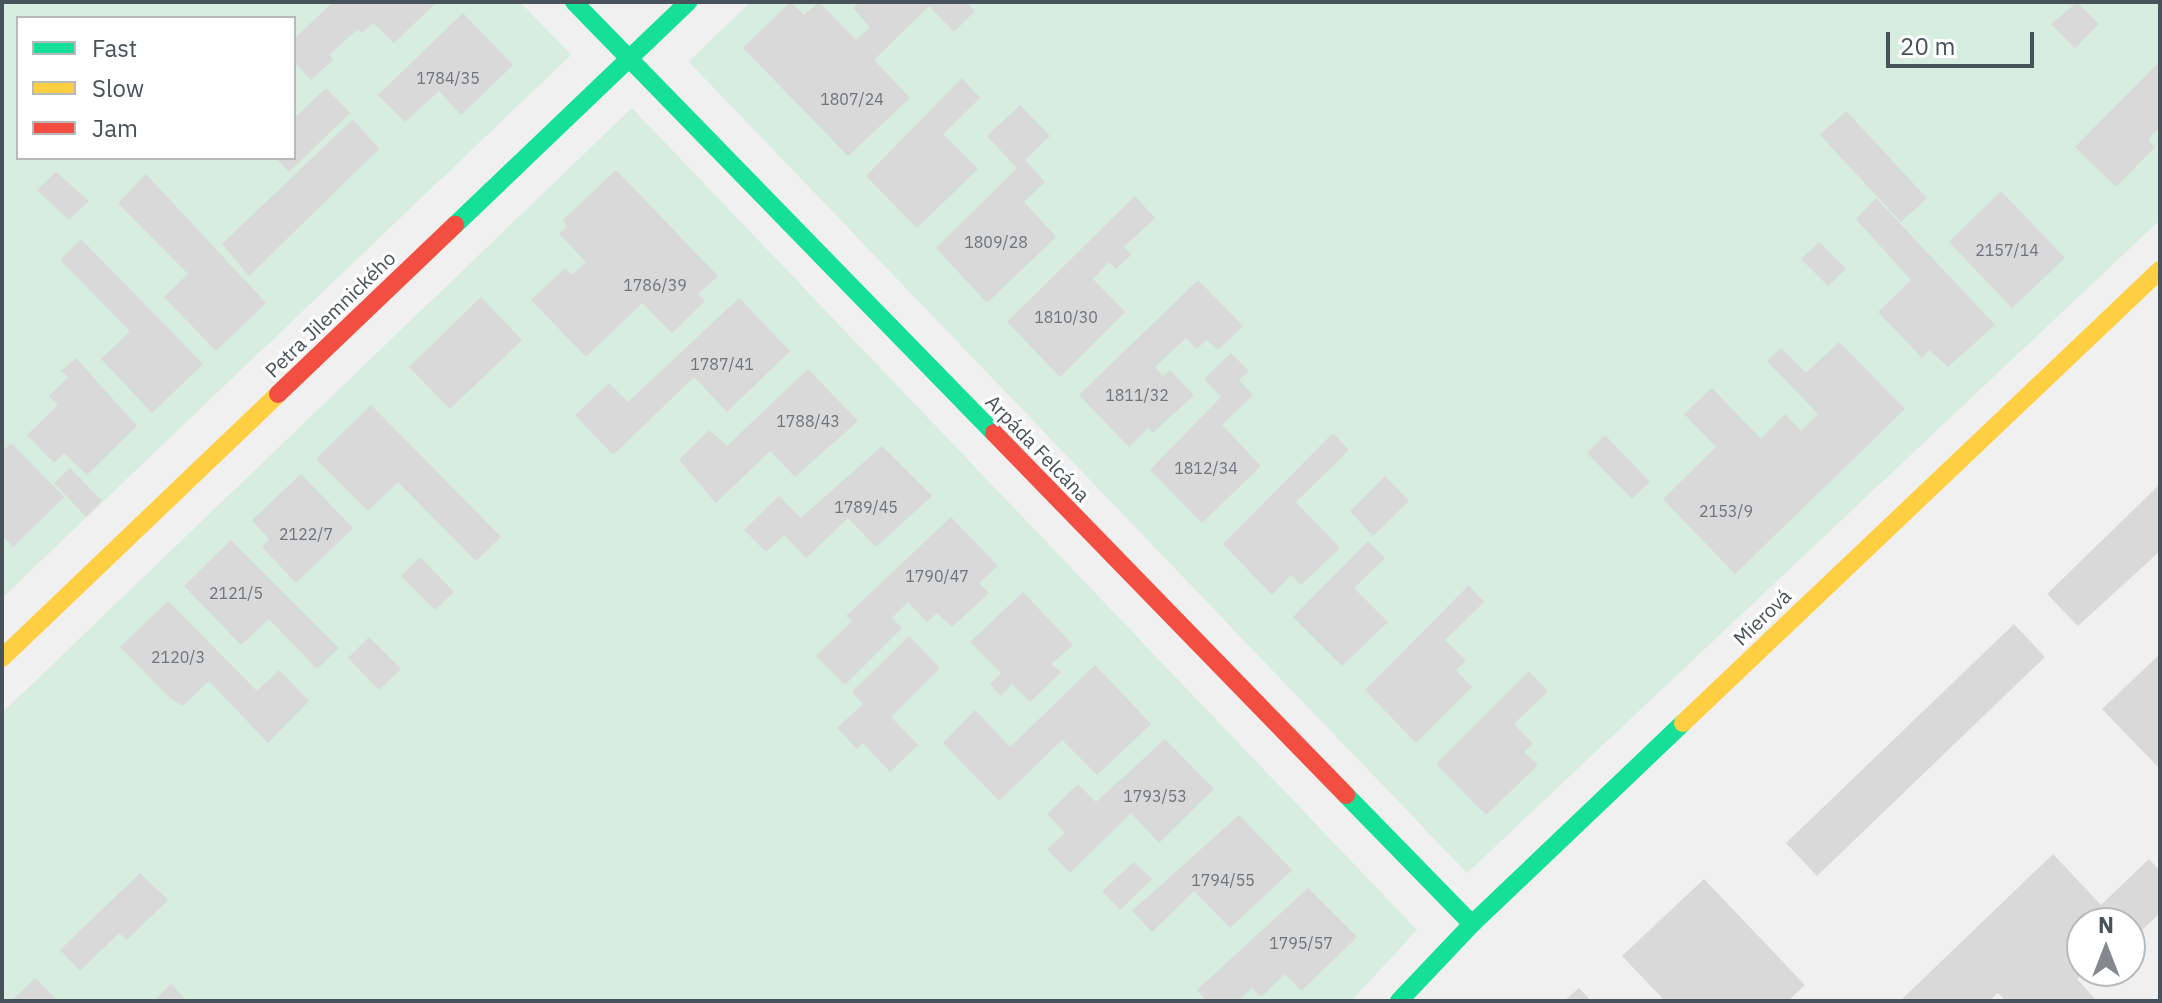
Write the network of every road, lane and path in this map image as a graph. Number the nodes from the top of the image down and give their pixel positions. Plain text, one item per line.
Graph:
1 (574, 2) edge
2 (688, 2) edge
3 (629, 59) junction
4 (2160, 270) edge
5 (2, 658) edge
6 (1472, 924) junction
7 (1399, 1001) edge

1 - 3 street, Arpáda Felcána
2 - 3 street, Petra Jilemnického
3 - 5 street, Petra Jilemnického
3 - 6 street, Arpáda Felcána
4 - 6 street, Mierová
6 - 7 street, Mierová

